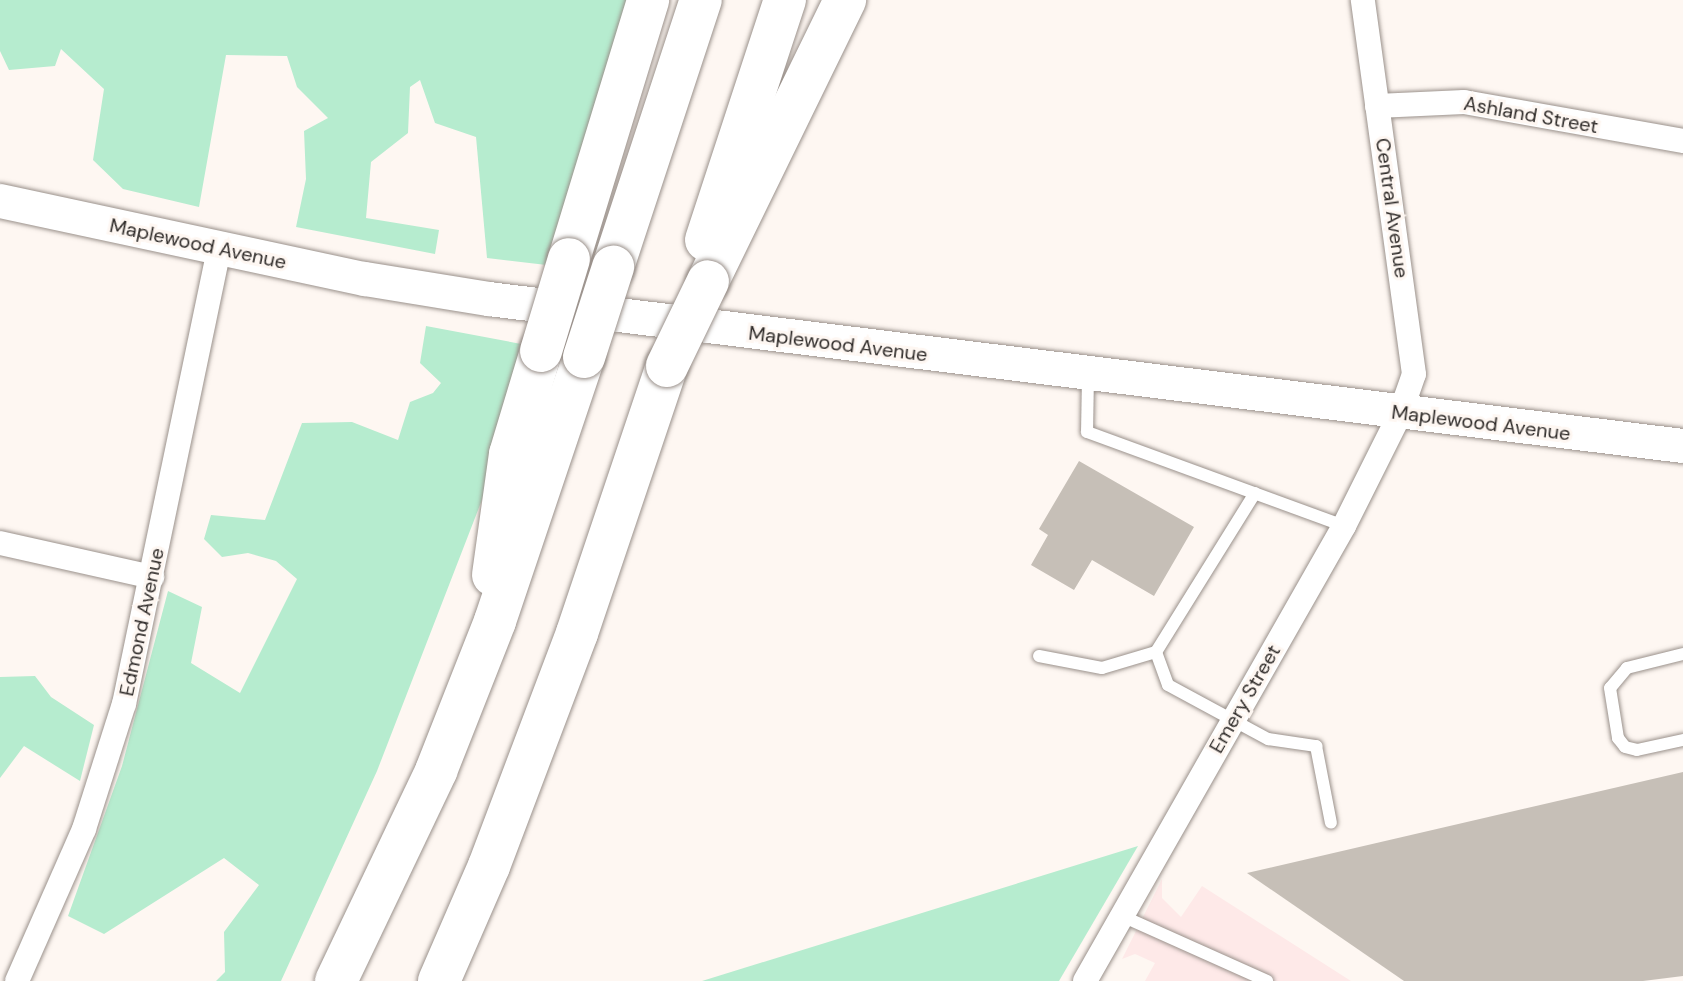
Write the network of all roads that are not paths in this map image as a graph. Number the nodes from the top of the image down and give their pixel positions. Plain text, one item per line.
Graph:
1 (648, 0) edge
2 (701, 0) edge
3 (785, 0) edge
4 (845, 0) edge
5 (1363, 0) edge
6 (1377, 106) junction
7 (1683, 141) edge
8 (0, 201) edge
9 (219, 249) junction
10 (701, 280) junction
11 (1088, 376) junction
12 (1400, 414) junction
13 (1683, 446) edge
14 (1255, 493) junction
15 (1344, 526) junction
16 (0, 543) edge
17 (152, 577) junction
18 (488, 640) junction
19 (1156, 652) junction
20 (1683, 654) edge
21 (1039, 656) dead end
22 (1233, 721) junction
23 (1683, 740) edge
24 (1331, 823) dead end
25 (1122, 916) junction
26 (17, 981) edge
27 (336, 981) edge
28 (439, 981) edge
29 (1085, 981) edge
30 (1267, 981) edge

1 - 18 highway, bridge
2 - 18 highway, bridge
3 - 10 highway
4 - 10 highway
5 - 6 street, Central Avenue
6 - 7 street, Ashland Street
6 - 12 street, Central Avenue
8 - 9 street, Maplewood Avenue
9 - 11 street, Maplewood Avenue
9 - 17 street, Edmond Avenue
10 - 28 highway, bridge
11 - 12 street, Maplewood Avenue
11 - 14 lane
12 - 13 street, Maplewood Avenue
12 - 15 street, Emery Street
14 - 15 lane
14 - 19 lane
15 - 22 street, Emery Street
16 - 17 street
17 - 26 street, Edmond Avenue
18 - 27 highway
19 - 21 lane
19 - 22 lane
20 - 23 lane
22 - 24 lane
22 - 25 street, Emery Street
25 - 29 street, Emery Street
25 - 30 lane

